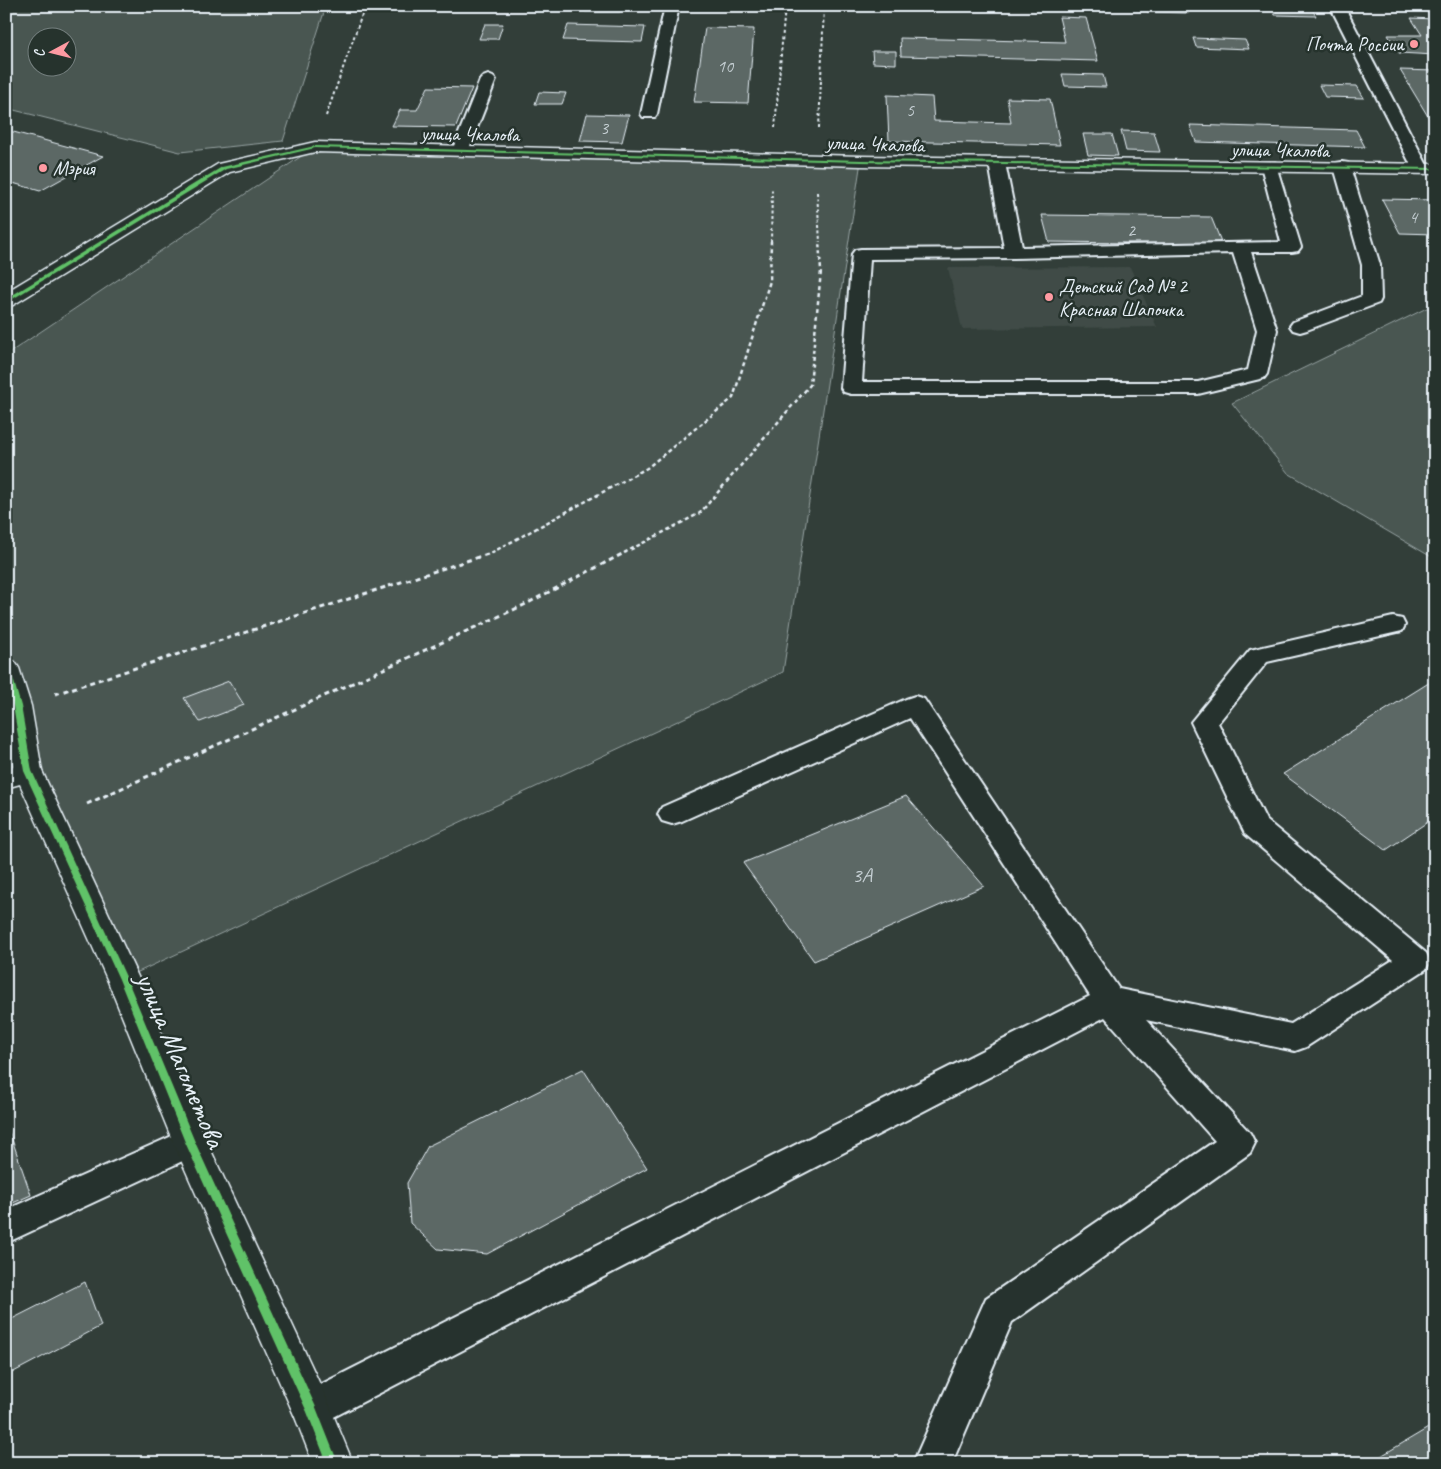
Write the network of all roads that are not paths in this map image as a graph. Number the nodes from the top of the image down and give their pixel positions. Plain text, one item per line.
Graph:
1 (678, 6) edge
2 (1337, 6) edge
3 (488, 80) dead end
4 (649, 114) dead end
5 (460, 150) junction
6 (997, 163) junction
7 (1269, 166) junction
8 (1342, 167) junction
9 (1428, 169) edge
10 (1240, 246) junction
11 (1014, 253) junction
12 (6, 301) edge
13 (1300, 326) dead end
14 (1393, 625) dead end
15 (6, 668) edge
16 (17, 774) edge
17 (672, 814) dead end
18 (1109, 1000) junction
19 (190, 1142) junction
20 (6, 1227) edge
21 (311, 1409) junction
22 (333, 1463) edge
23 (932, 1463) edge

1 - 4 lane
2 - 9 lane
3 - 5 lane
5 - 6 street, улица Чкалова
5 - 12 street, улица Чкалова
6 - 7 street, улица Чкалова
6 - 11 lane
7 - 8 street, улица Чкалова
7 - 10 lane
8 - 9 street, улица Чкалова
8 - 13 lane
10 - 11 lane
10 - 11 lane
14 - 18 lane
15 - 16 street, улица Магометова
16 - 19 street, улица Магометова
17 - 18 lane
18 - 21 lane
18 - 23 lane
19 - 20 lane
19 - 21 street, улица Магометова
21 - 22 street, улица Магометова

